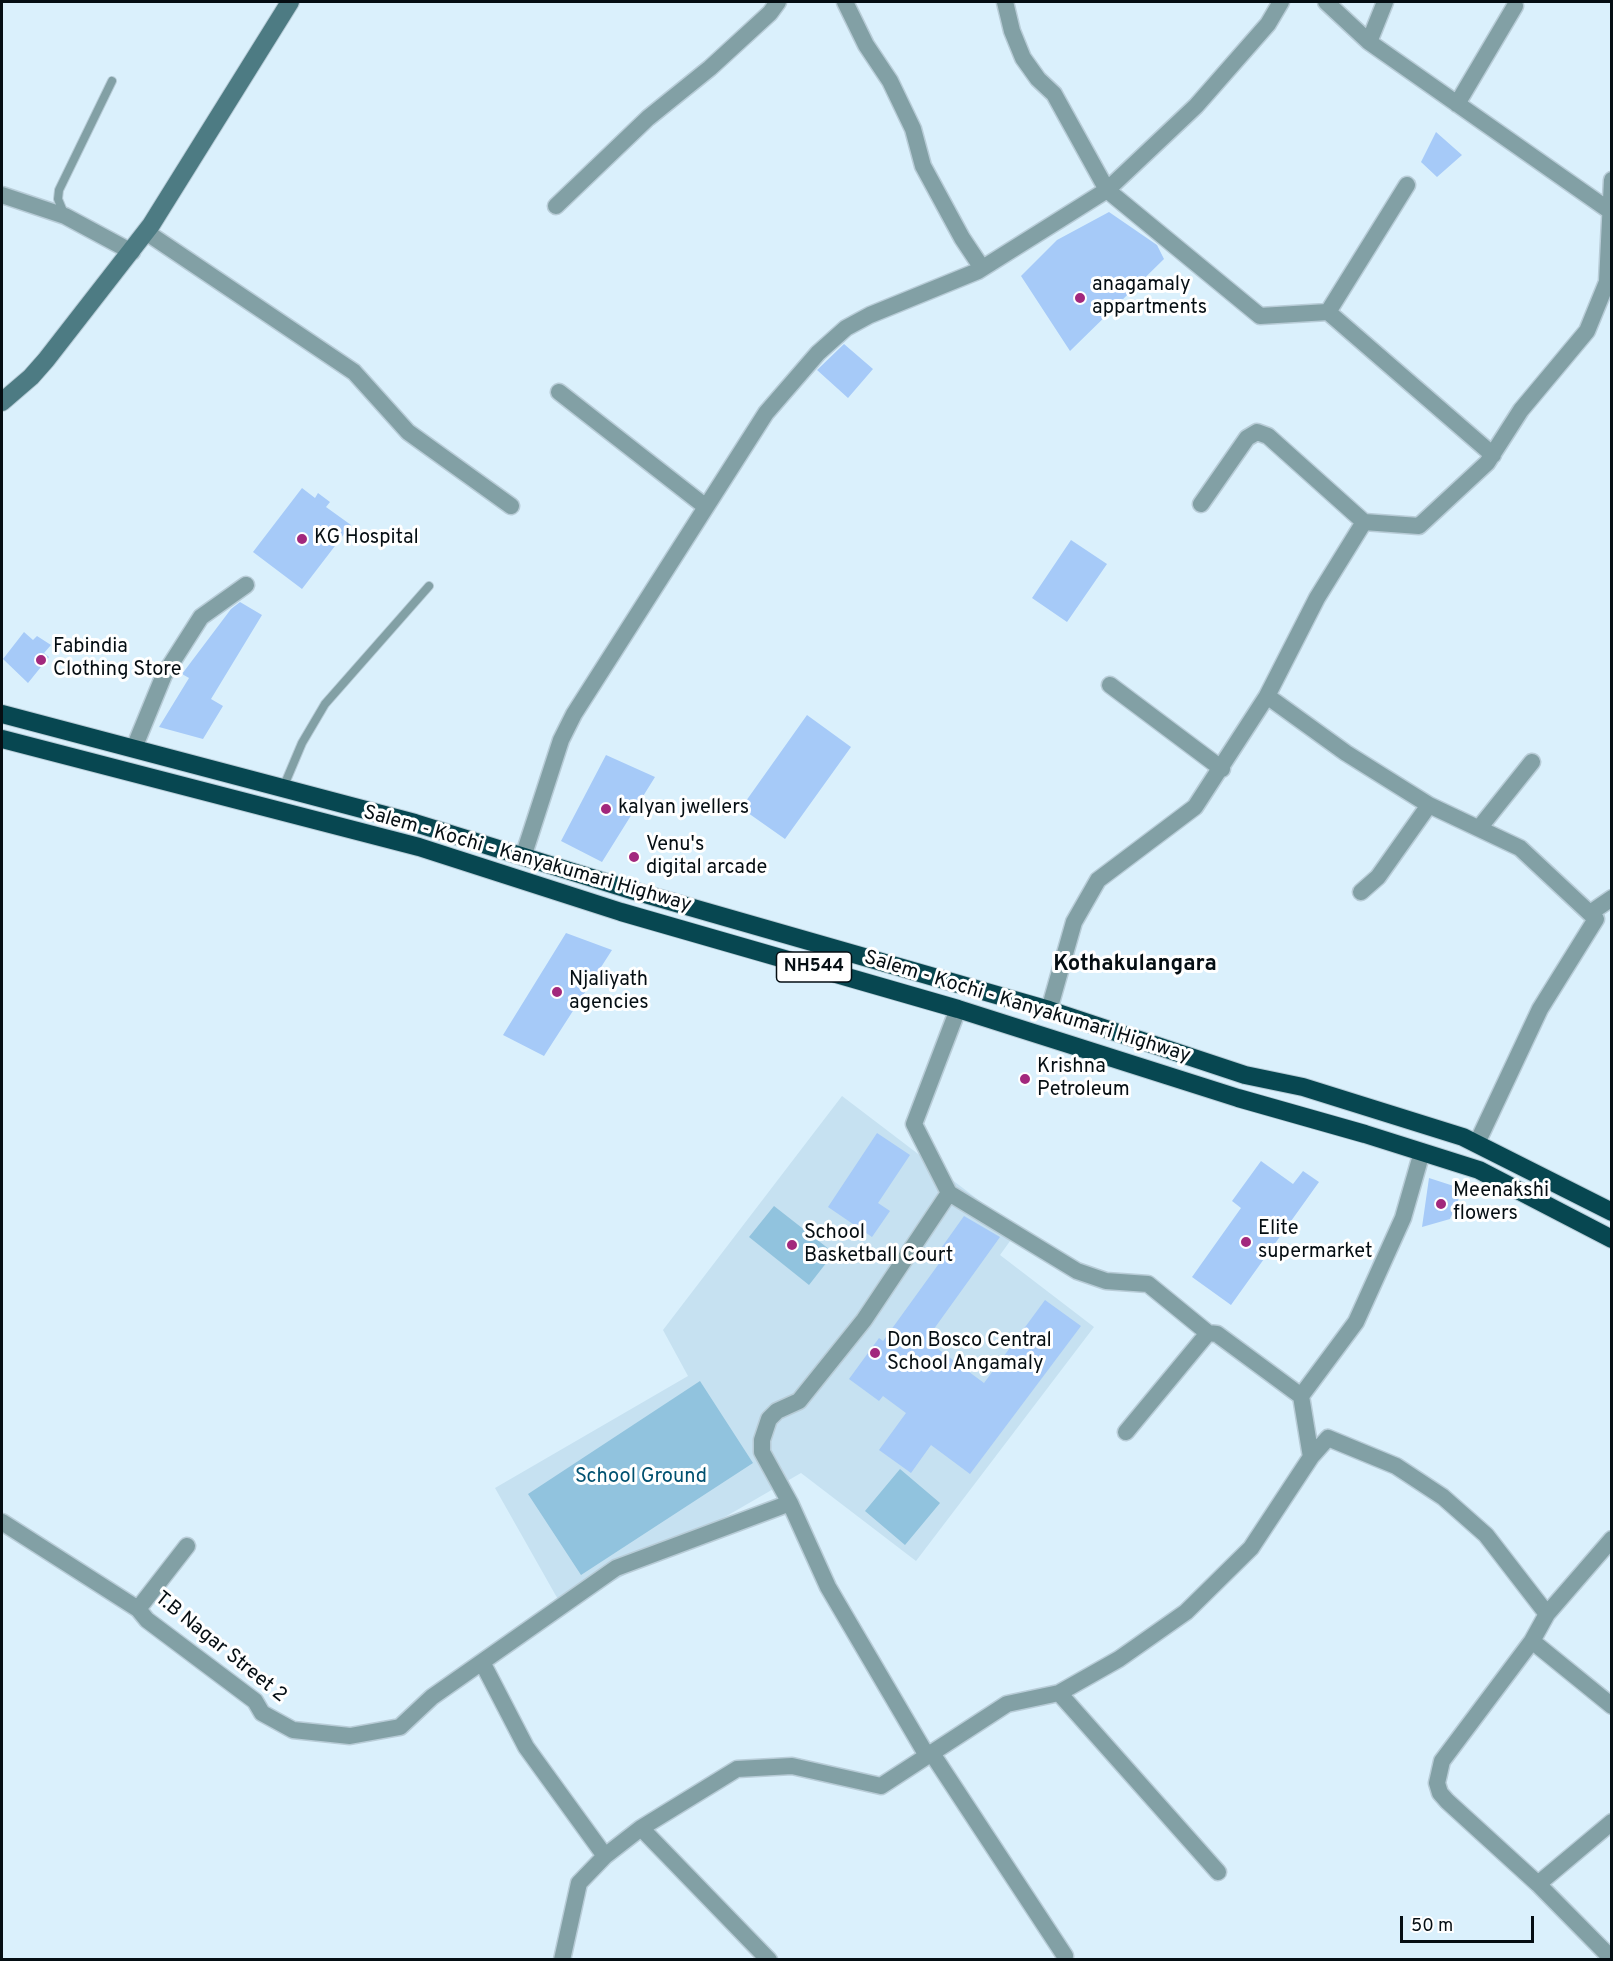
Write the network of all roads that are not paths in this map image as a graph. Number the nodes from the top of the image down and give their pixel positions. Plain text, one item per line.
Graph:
1 (778, 2) edge
2 (845, 2) edge
3 (1005, 2) edge
4 (1281, 2) edge
5 (1326, 2) edge
6 (1385, 2) edge
7 (287, 3) edge
8 (1515, 6) dead end
9 (1369, 42) junction
10 (112, 81) dead end
11 (1457, 104) junction
12 (1611, 180) edge
13 (1407, 185) dead end
14 (1107, 190) junction
15 (2, 195) edge
16 (556, 206) dead end
17 (1610, 211) edge
18 (65, 216) junction
19 (146, 232) junction
20 (132, 252) junction
21 (982, 268) junction
22 (1328, 312) junction
23 (559, 392) dead end
24 (3, 398) edge
25 (1492, 454) junction
26 (1201, 504) dead end
27 (511, 506) dead end
28 (706, 507) junction
29 (1364, 522) junction
30 (246, 585) dead end
31 (429, 586) dead end
32 (1110, 685) dead end
33 (1267, 696) junction
34 (2, 714) edge
35 (2, 739) edge
36 (134, 748) junction
37 (1532, 762) dead end
38 (1222, 769) junction
39 (284, 788) junction
40 (1430, 805) junction
41 (1480, 827) junction
42 (523, 857) junction
43 (1361, 892) dead end
44 (1611, 898) edge
45 (1590, 913) junction
46 (958, 1009) junction
47 (1049, 1010) junction
48 (1477, 1143) junction
49 (1422, 1152) junction
50 (949, 1193) junction
51 (1611, 1212) edge
52 (1611, 1239) edge
53 (1208, 1333) junction
54 (1301, 1396) junction
55 (1126, 1432) dead end
56 (1311, 1457) junction
57 (790, 1503) junction
58 (2, 1522) edge
59 (1611, 1539) edge
60 (187, 1546) dead end
61 (138, 1609) junction
62 (1547, 1614) junction
63 (1532, 1641) junction
64 (483, 1664) junction
65 (1059, 1693) junction
66 (1611, 1706) edge
67 (928, 1753) junction
68 (1611, 1822) edge
69 (641, 1828) junction
70 (605, 1856) junction
71 (1218, 1872) dead end
72 (1538, 1884) junction
73 (1065, 1956) dead end
74 (562, 1959) edge
75 (769, 1959) edge
76 (1611, 1959) edge

1 - 16 street
2 - 21 street
3 - 14 street
4 - 14 street
5 - 9 street
6 - 9 street
7 - 19 main road
8 - 11 street
9 - 11 street
10 - 18 lane
11 - 17 street
12 - 17 street
13 - 22 street
14 - 21 street
14 - 22 street
15 - 18 street
17 - 25 street
18 - 20 street
19 - 20 main road
19 - 27 street
20 - 24 main road
21 - 28 street
22 - 25 street
23 - 28 street
25 - 29 street
26 - 29 street
28 - 42 street
29 - 33 street
30 - 36 street
31 - 39 lane
32 - 38 street
33 - 38 street
33 - 40 street
34 - 36 highway, Salem - Kochi - Kanyakumari Highway / NH544
35 - 46 highway, Salem - Kochi - Kanyakumari Highway / NH544
36 - 39 highway, Salem - Kochi - Kanyakumari Highway / NH544
37 - 41 street
38 - 47 street
39 - 42 highway, Salem - Kochi - Kanyakumari Highway / NH544
40 - 41 street
40 - 43 street
41 - 45 street
42 - 47 highway, Salem - Kochi - Kanyakumari Highway / NH544
44 - 45 street
45 - 48 street
46 - 49 highway, Salem - Kochi - Kanyakumari Highway / NH544
46 - 50 street
47 - 48 highway, Salem - Kochi - Kanyakumari Highway / NH544
48 - 51 highway, Salem - Kochi - Kanyakumari Highway / NH544
49 - 52 highway, Salem - Kochi - Kanyakumari Highway / NH544
49 - 54 street
50 - 53 street
50 - 57 street
53 - 54 street
53 - 55 street
54 - 56 street
56 - 62 street
56 - 65 street
57 - 64 street, T.B Nagar Street 2
57 - 67 street
58 - 61 street, T.B Nagar Street 2
59 - 62 street
60 - 61 street
61 - 64 street, T.B Nagar Street 2
62 - 63 street
63 - 66 street
63 - 72 street
64 - 70 street
65 - 67 street
65 - 71 street
67 - 69 street
67 - 73 street
68 - 72 street
69 - 70 street
69 - 75 street
70 - 74 street
72 - 76 street

